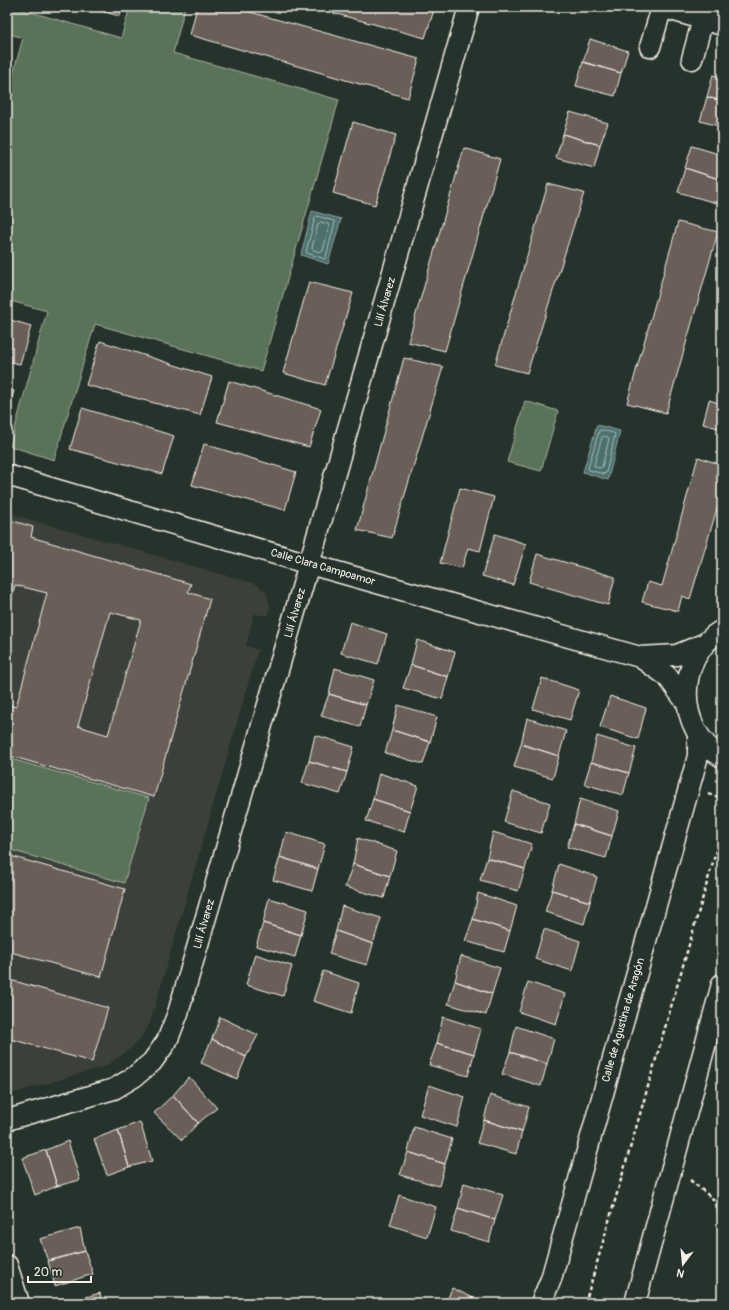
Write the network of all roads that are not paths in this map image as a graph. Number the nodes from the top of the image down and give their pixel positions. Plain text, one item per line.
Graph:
1 (469, 7) edge
2 (661, 7) edge
3 (703, 19) junction
4 (722, 25) edge
5 (650, 47) dead end
6 (692, 58) dead end
7 (7, 474) edge
8 (310, 564) junction
9 (722, 630) edge
10 (706, 643) junction
11 (640, 657) junction
12 (686, 702) junction
13 (698, 735) junction
14 (722, 757) edge
15 (722, 984) edge
16 (7, 1120) edge
17 (7, 1265) edge
18 (18, 1303) edge
19 (541, 1303) edge
20 (635, 1303) edge

1 - 8 street, Lilí Álvarez
2 - 3 street
2 - 5 street
3 - 4 street
3 - 6 street
7 - 8 street, Calle Clara Campoamor
8 - 11 street, Calle Clara Campoamor
8 - 16 street, Lilí Álvarez
9 - 10 street
10 - 11 street, Calle Clara Campoamor
10 - 12 street
11 - 12 street, Calle Clara Campoamor
12 - 13 street
13 - 14 street
13 - 19 street, Calle de Agustina de Aragón
15 - 20 street
17 - 18 street

